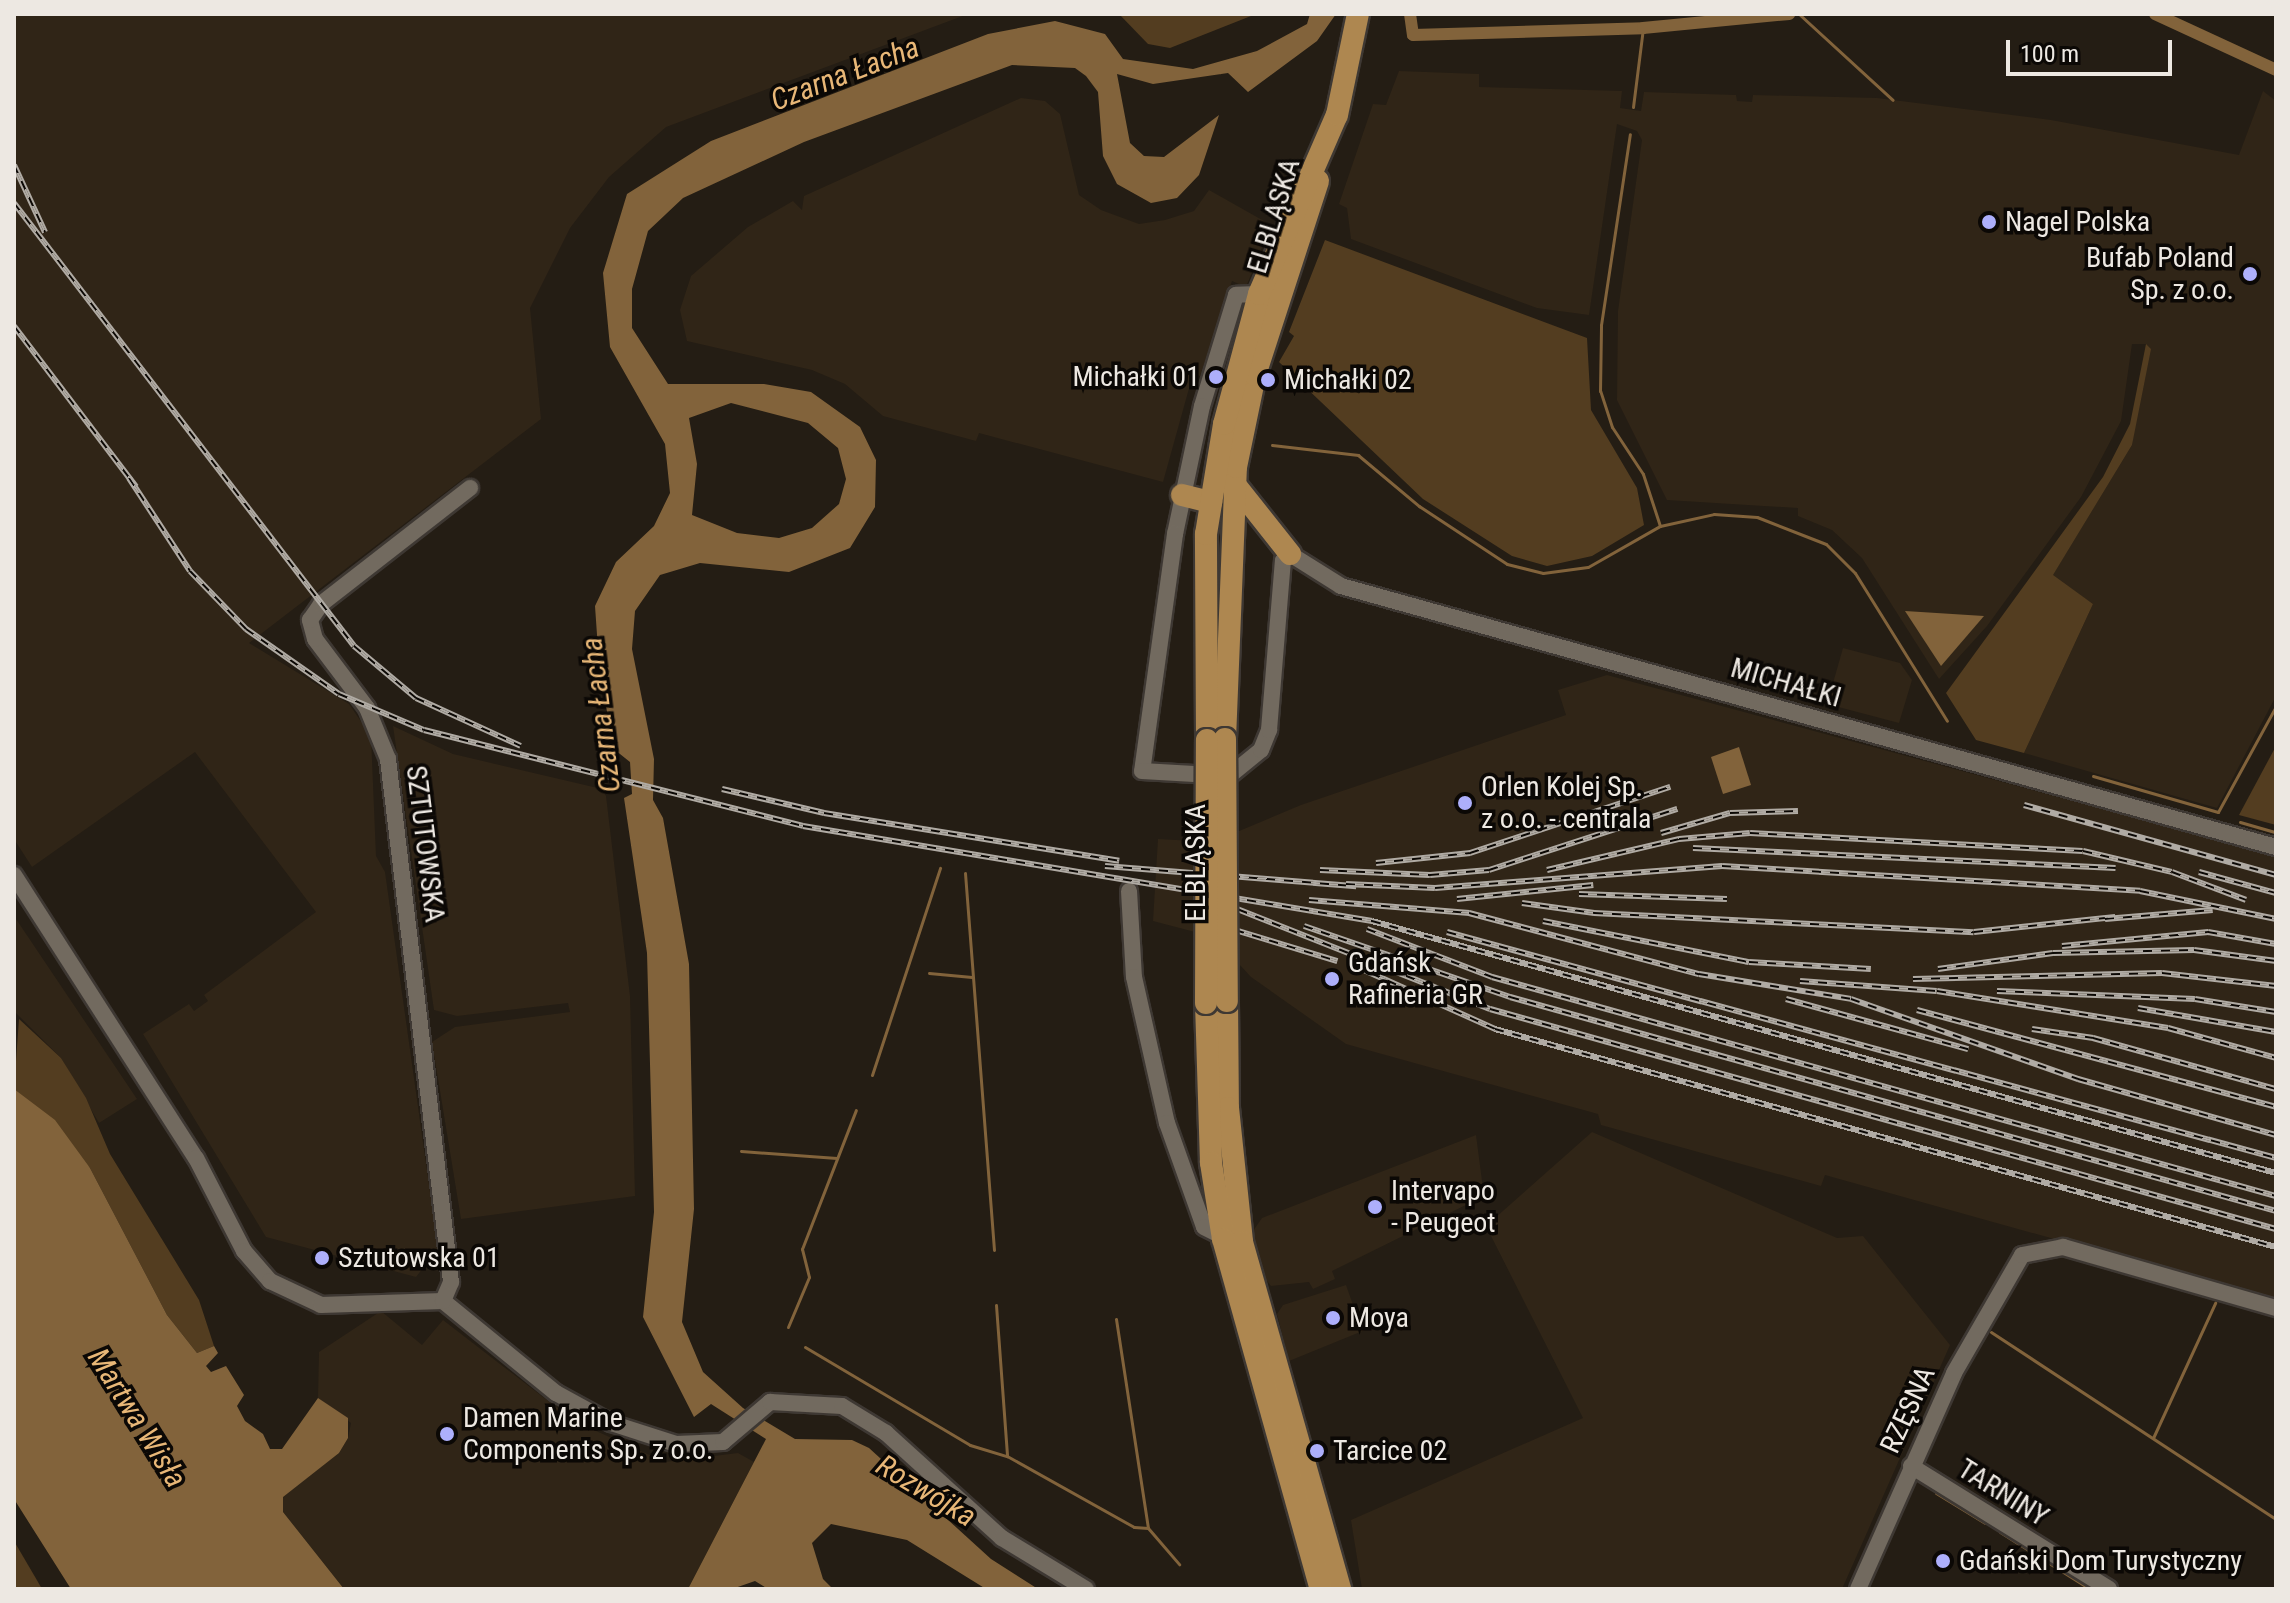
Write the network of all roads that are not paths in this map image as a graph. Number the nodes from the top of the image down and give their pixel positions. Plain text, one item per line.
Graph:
1 (1358, 14) edge
2 (1329, 137) junction
3 (1259, 294) junction
4 (1233, 482) junction
5 (470, 488) dead end
6 (1182, 495) junction
7 (1211, 502) junction
8 (1260, 516) junction
9 (1229, 524) junction
10 (1290, 554) junction
11 (1216, 739) junction
12 (2276, 847) edge
13 (14, 875) edge
14 (1129, 891) dead end
15 (1233, 1241) junction
16 (443, 1301) junction
17 (2276, 1308) edge
18 (1911, 1466) junction
19 (1086, 1589) edge
20 (1321, 1589) edge
21 (1340, 1589) edge
22 (1858, 1589) edge
23 (2109, 1589) edge

1 - 2 main road, ELBLĄSKA
2 - 3 main road, ELBLĄSKA
2 - 4 main road, ELBLĄSKA
3 - 6 street, ELBLĄSKA
3 - 7 main road, ELBLĄSKA
4 - 8 main road
4 - 9 main road, ELBLĄSKA
5 - 16 street, SZTUTOWSKA
6 - 7 main road
6 - 10 street, ELBLĄSKA
7 - 11 main road, ELBLĄSKA
8 - 9 main road
8 - 10 main road
9 - 11 main road, ELBLĄSKA
10 - 12 street, MICHAŁKI
11 - 15 main road, ELBLĄSKA, bridge
13 - 16 street
14 - 15 street, ELBLĄSKA
15 - 20 main road, ELBLĄSKA
15 - 21 main road, ELBLĄSKA
16 - 19 street
17 - 18 street, RZĘSNA
18 - 22 street, RZĘSNA
18 - 23 street, TARNINY

